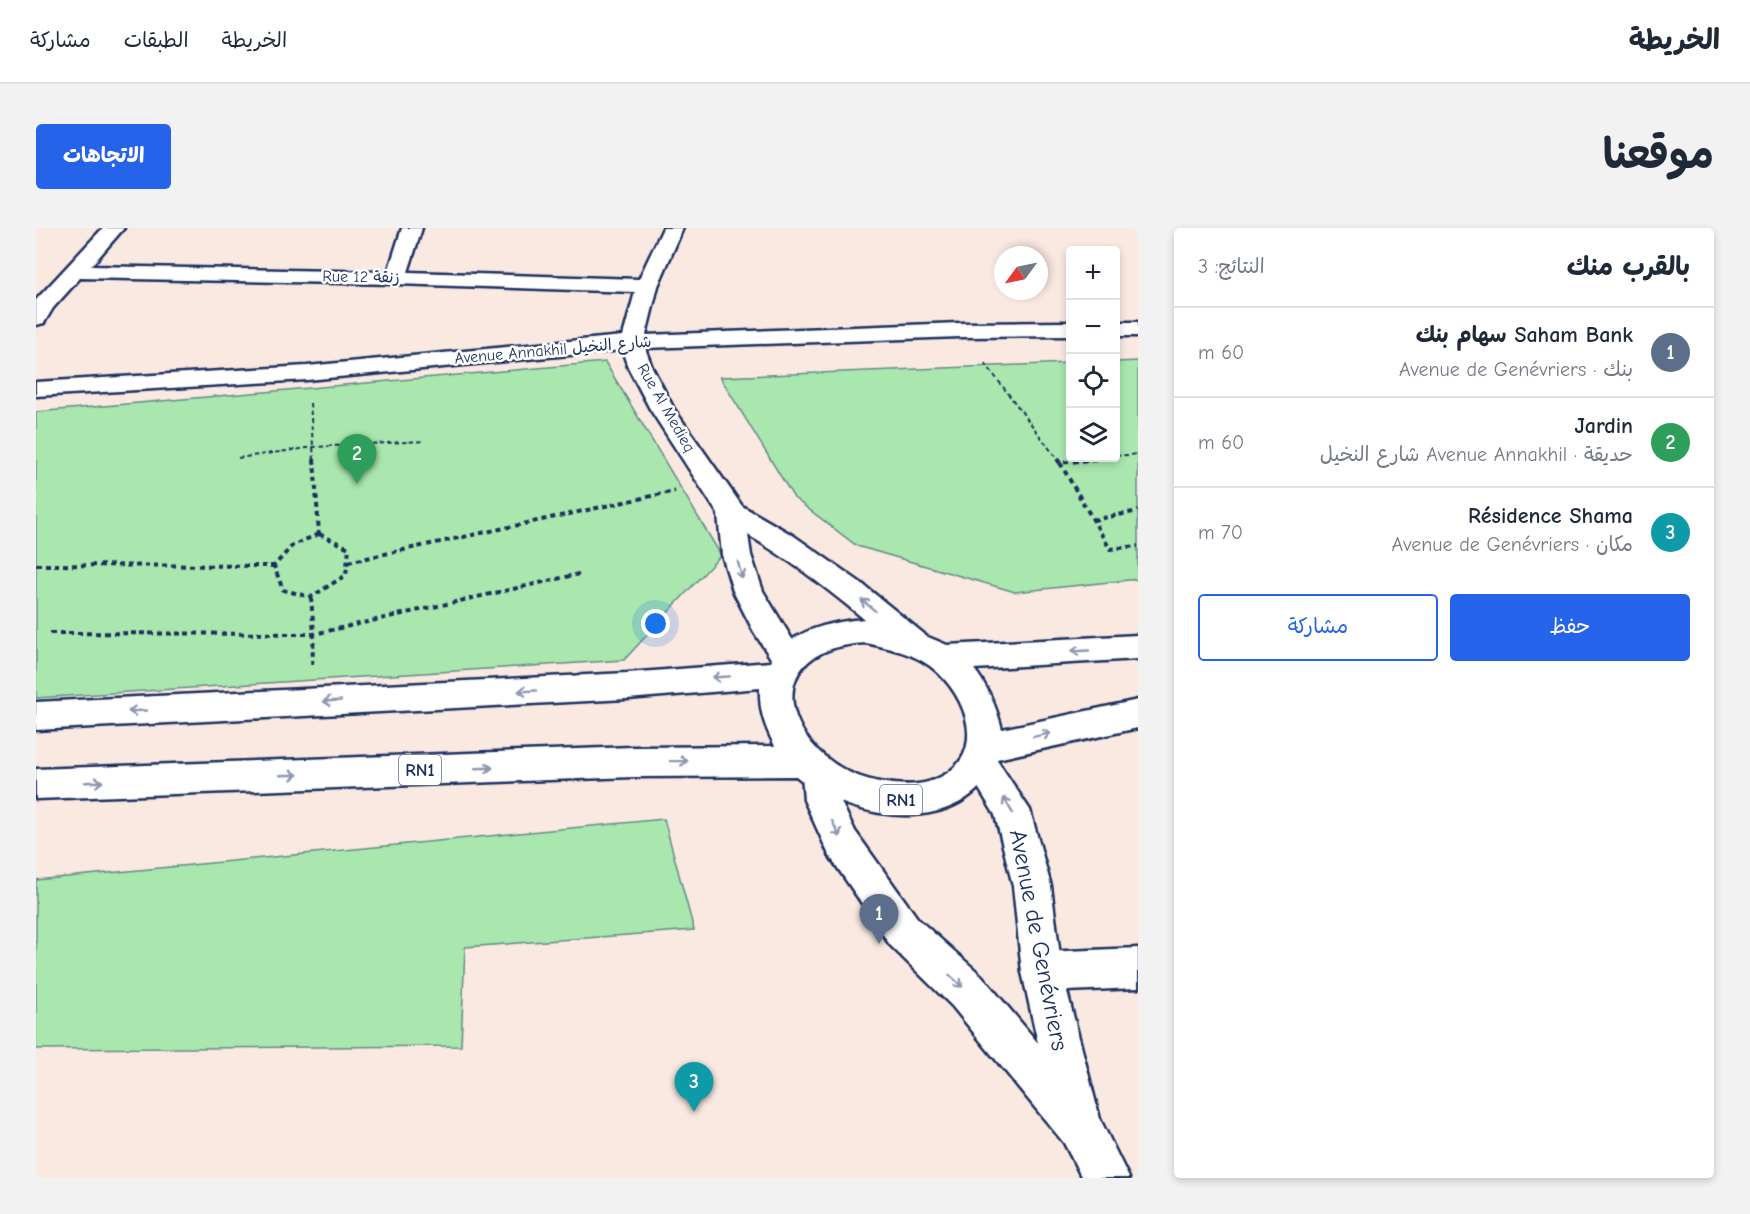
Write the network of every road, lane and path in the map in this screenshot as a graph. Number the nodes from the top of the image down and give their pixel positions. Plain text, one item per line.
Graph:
1 (114, 228) edge
2 (412, 228) edge
3 (673, 228) edge
4 (74, 272) junction
5 (396, 278) junction
6 (647, 286) junction
7 (39, 309) edge
8 (1066, 329) edge
9 (1120, 329) edge
10 (1138, 329) edge
11 (960, 330) junction
12 (633, 342) junction
13 (307, 373) junction
14 (36, 389) edge
15 (424, 441) dead end
16 (314, 447) junction
17 (1138, 454) edge
18 (1120, 456) edge
19 (238, 458) dead end
20 (1069, 462) edge
21 (1060, 463) junction
22 (712, 483) junction
23 (1138, 511) edge
24 (732, 513) junction
25 (1094, 520) junction
26 (319, 534) junction
27 (1138, 546) edge
28 (348, 562) junction
29 (36, 565) edge
30 (274, 566) junction
31 (579, 574) dead end
32 (311, 597) junction
33 (50, 633) dead end
34 (314, 634) junction
35 (913, 642) junction
36 (1138, 647) edge
37 (942, 658) junction
38 (784, 666) junction
39 (310, 702) junction
40 (1138, 714) edge
41 (36, 716) edge
42 (982, 754) junction
43 (812, 767) junction
44 (36, 784) edge
45 (1138, 968) edge
46 (1042, 972) junction
47 (1080, 1127) junction
48 (1106, 1178) edge

1 - 4 main road
2 - 5 main road
3 - 6 main road, Rue Al Medieq
4 - 5 main road, Rue 12 زنقة
4 - 7 main road
5 - 6 main road, Rue 12 زنقة
6 - 12 main road, Rue Al Medieq
8 - 11 main road, Avenue Annakhil شارع النخيل
9 - 10 main road
11 - 12 main road, Avenue Annakhil شارع النخيل
11 - 21 path
12 - 13 main road, Avenue Annakhil شارع النخيل
12 - 22 main road, Rue Al Medieq
13 - 14 main road, Avenue Annakhil شارع النخيل
13 - 16 path
15 - 16 path
16 - 19 path
16 - 26 path
17 - 18 path
20 - 21 path
21 - 25 path
22 - 24 main road, Rue Al Medieq
22 - 28 path
23 - 25 path
35 -> 24 main road, Rue Al Medieq
24 -> 38 main road, Rue Al Medieq
25 - 27 path
26 - 28 path
26 - 30 path
28 - 32 path
29 - 30 path
30 - 32 path
31 - 34 path
32 - 34 path
33 - 34 path
34 - 39 path
35 - 37 main road
35 - 38 main road
36 -> 37 main road
37 - 42 main road
38 -> 39 main road
38 - 43 main road, RN1
39 -> 41 main road
42 -> 40 main road
42 - 43 main road, RN1
46 -> 42 main road, Avenue de Genévriers
44 -> 43 main road, RN1
43 -> 47 main road, Avenue de Genévriers
45 - 46 main road
46 - 47 main road, Avenue de Genévriers
47 - 48 main road, Avenue de Genévriers

